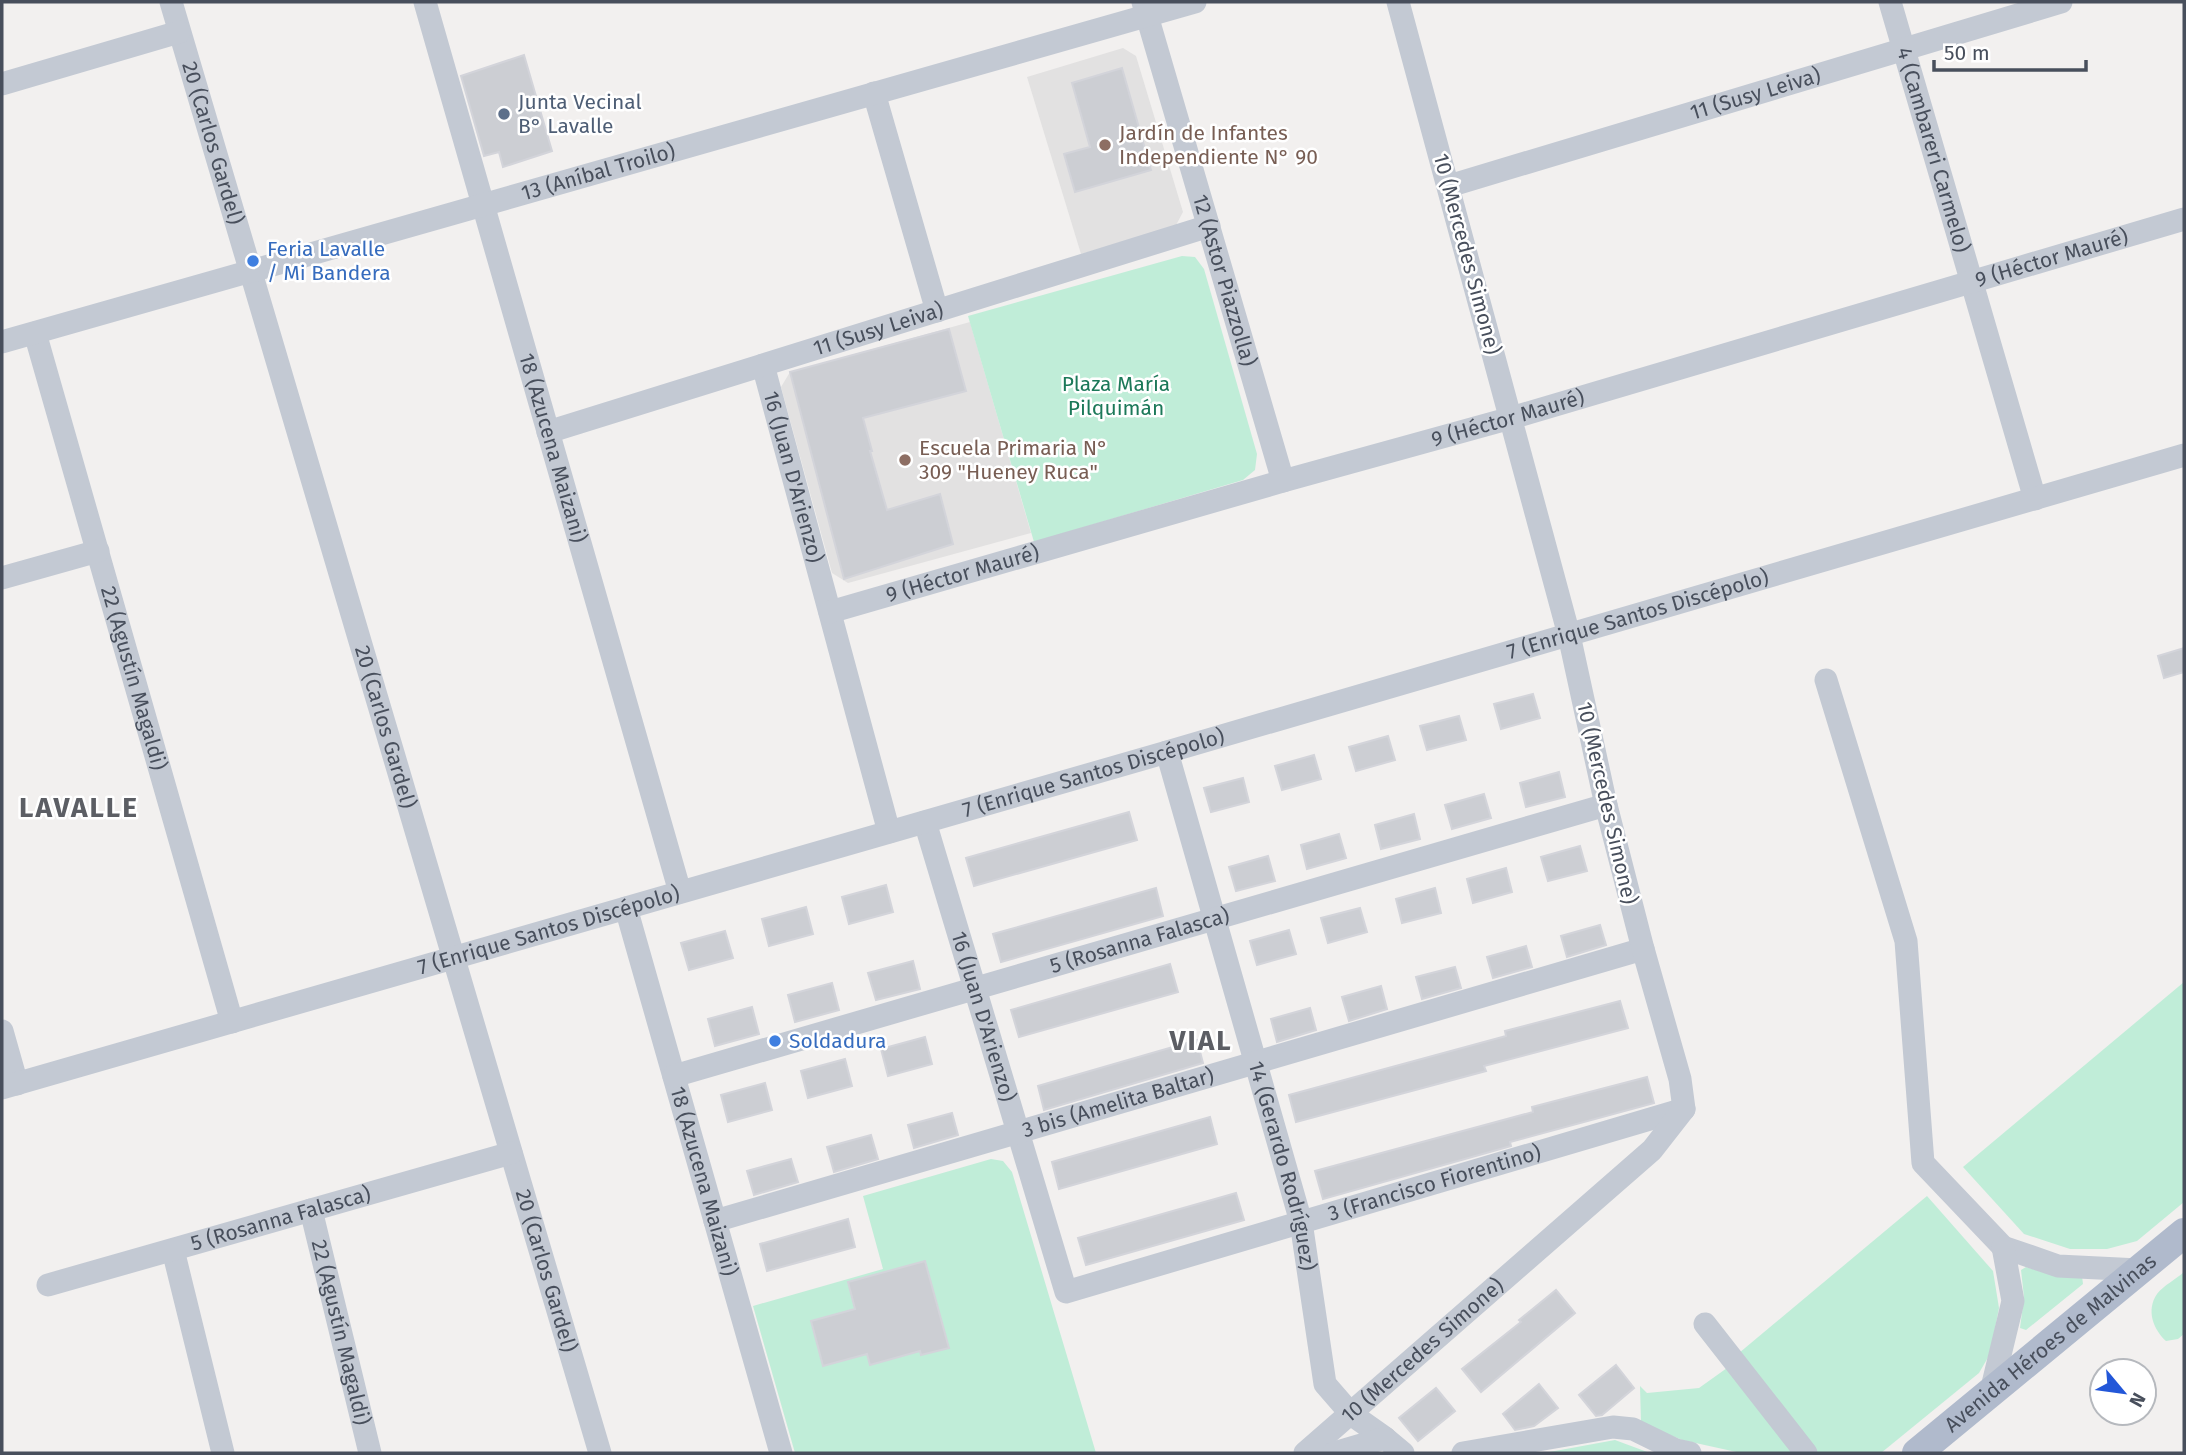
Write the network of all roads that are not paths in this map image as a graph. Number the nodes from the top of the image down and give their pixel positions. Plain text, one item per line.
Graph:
1 (171, 2) edge
2 (425, 2) edge
3 (1195, 2) edge
4 (1398, 2) edge
5 (1890, 2) edge
6 (2061, 2) edge
7 (1145, 9) edge
8 (179, 32) junction
9 (1903, 48) junction
10 (2, 84) edge
11 (874, 93) junction
12 (1449, 186) junction
13 (483, 204) junction
14 (2184, 219) edge
15 (1209, 226) junction
16 (249, 270) junction
17 (1971, 281) junction
18 (937, 311) junction
19 (35, 333) junction
20 (2, 342) edge
21 (763, 365) junction
22 (1511, 418) junction
23 (548, 432) junction
24 (2184, 455) edge
25 (1283, 481) junction
26 (2035, 499) junction
27 (97, 551) junction
28 (2, 578) edge
29 (830, 612) junction
30 (1569, 635) junction
31 (1826, 680) dead end
32 (1167, 752) junction
33 (1605, 805) junction
34 (925, 821) junction
35 (889, 832) junction
36 (680, 892) junction
37 (626, 908) junction
38 (1214, 919) junction
39 (1643, 949) junction
40 (453, 958) junction
41 (975, 989) junction
42 (232, 1022) junction
43 (2, 1031) edge
44 (1255, 1063) junction
45 (674, 1076) junction
46 (10, 1086) edge
47 (1684, 1109) junction
48 (1018, 1132) junction
49 (510, 1153) junction
50 (311, 1210) junction
51 (715, 1220) junction
52 (1301, 1222) junction
53 (2184, 1233) edge
54 (2003, 1247) junction
55 (173, 1250) junction
56 (2139, 1270) junction
57 (48, 1285) dead end
58 (1066, 1292) joint
59 (1705, 1324) dead end
60 (1991, 1392) junction
61 (1351, 1414) junction
62 (1394, 1446) edge
63 (223, 1453) edge
64 (370, 1453) edge
65 (600, 1453) edge
66 (781, 1453) edge
67 (1305, 1453) edge
68 (1334, 1453) edge
69 (1463, 1453) edge
70 (1690, 1453) edge
71 (1806, 1453) edge
72 (1917, 1453) edge

1 - 8 street, 20 (Carlos Gardel)
2 - 13 street, 18 (Azucena Maizani)
3 - 7 street, 13 (Aníbal Troilo)
4 - 12 street, 10 (Mercedes Simone)
5 - 9 street, 4 (Cambareri Carmelo)
6 - 9 street, 11 (Susy Leiva)
7 - 11 street, 13 (Aníbal Troilo)
7 - 15 street, 12 (Astor Piazzolla)
8 - 10 street
8 - 16 street, 20 (Carlos Gardel)
9 - 12 street, 11 (Susy Leiva)
9 - 17 street, 4 (Cambareri Carmelo)
11 - 13 street, 13 (Aníbal Troilo)
11 - 18 street
12 - 22 street, 10 (Mercedes Simone)
13 - 16 street, 13 (Aníbal Troilo)
13 - 23 street, 18 (Azucena Maizani)
14 - 17 street, 9 (Héctor Mauré)
15 - 18 street, 11 (Susy Leiva)
15 - 25 street, 12 (Astor Piazzolla)
16 - 19 street, 13 (Aníbal Troilo)
16 - 40 street, 20 (Carlos Gardel)
17 - 22 street, 9 (Héctor Mauré)
17 - 26 street, 4 (Cambareri Carmelo)
18 - 21 street, 11 (Susy Leiva)
19 - 20 street, 13 (Aníbal Troilo)
19 - 27 street, 22 (Agustín Magaldi)
21 - 23 street, 11 (Susy Leiva)
21 - 29 street, 16 (Juan D'Arienzo)
22 - 25 street, 9 (Héctor Mauré)
22 - 30 street, 10 (Mercedes Simone)
23 - 36 street, 18 (Azucena Maizani)
24 - 26 street, 7 (Enrique Santos Discépolo)
25 - 29 street, 9 (Héctor Mauré)
26 - 30 street, 7 (Enrique Santos Discépolo)
27 - 28 street
27 - 42 street, 22 (Agustín Magaldi)
29 - 35 street, 16 (Juan D'Arienzo)
30 - 32 street, 7 (Enrique Santos Discépolo)
30 - 33 street, 10 (Mercedes Simone)
31 - 54 street
32 - 34 street, 7 (Enrique Santos Discépolo)
32 - 38 street, 14 (Gerardo Rodríguez)
33 - 38 street, 5 (Rosanna Falasca)
33 - 39 street, 10 (Mercedes Simone)
34 - 35 street, 7 (Enrique Santos Discépolo)
34 - 41 street, 16 (Juan D'Arienzo)
35 - 36 street, 7 (Enrique Santos Discépolo)
36 - 37 street, 7 (Enrique Santos Discépolo)
37 - 40 street, 7 (Enrique Santos Discépolo)
37 - 45 street, 18 (Azucena Maizani)
38 - 41 street, 5 (Rosanna Falasca)
38 - 44 street, 14 (Gerardo Rodríguez)
39 - 44 street, 3 bis (Amelita Baltar)
39 - 47 street, 10 (Mercedes Simone)
40 - 42 street, 7 (Enrique Santos Discépolo)
40 - 49 street, 20 (Carlos Gardel)
41 - 45 street, 5 (Rosanna Falasca)
41 - 48 street, 16 (Juan D'Arienzo)
42 - 46 street, 7 (Enrique Santos Discépolo)
43 - 46 street
44 - 48 street, 3 bis (Amelita Baltar)
44 - 52 street, 14 (Gerardo Rodríguez)
45 - 51 street, 18 (Azucena Maizani)
47 - 52 street, 3 (Francisco Fiorentino)
47 - 61 street, 10 (Mercedes Simone)
48 - 51 street, 3 bis (Amelita Baltar)
48 - 58 street, 16 (Juan D'Arienzo)
49 - 50 street, 5 (Rosanna Falasca)
49 - 65 street, 20 (Carlos Gardel)
50 - 55 street, 5 (Rosanna Falasca)
50 - 64 street, 22 (Agustín Magaldi)
51 - 66 street, 18 (Azucena Maizani)
52 - 58 street, 3 (Francisco Fiorentino)
52 - 61 street, 14 (Gerardo Rodríguez)
53 - 56 main road, Avenida Héroes de Malvinas
54 - 56 street
54 - 60 street
55 - 57 street, 5 (Rosanna Falasca)
55 - 63 street
56 - 60 main road, Avenida Héroes de Malvinas
59 - 71 street
60 - 72 main road, Avenida Héroes de Malvinas
61 - 62 street, 14 (Gerardo Rodríguez)
61 - 67 street, 10 (Mercedes Simone)
62 - 68 street
69 - 70 street

